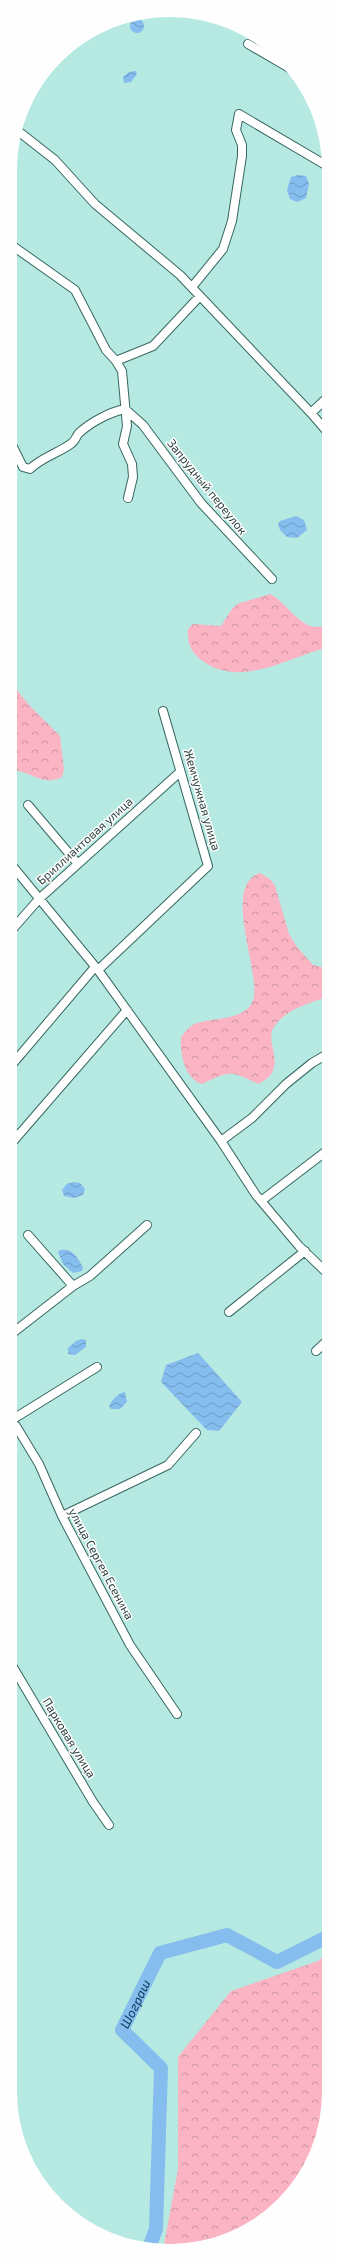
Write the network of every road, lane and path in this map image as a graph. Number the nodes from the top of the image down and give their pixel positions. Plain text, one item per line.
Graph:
1 (248, 44) dead end
2 (274, 59) edge
3 (21, 134) edge
4 (322, 163) edge
5 (17, 249) edge
6 (192, 287) junction
7 (200, 296) junction
8 (116, 361) junction
9 (322, 403) edge
10 (125, 409) junction
11 (311, 413) junction
12 (322, 426) edge
13 (17, 454) edge
14 (128, 498) dead end
15 (272, 580) dead end
16 (163, 711) dead end
17 (180, 772) junction
18 (28, 805) dead end
19 (78, 864) junction
20 (17, 872) edge
21 (39, 899) junction
22 (17, 924) edge
23 (96, 968) junction
24 (127, 1010) junction
25 (322, 1057) edge
26 (17, 1059) edge
27 (17, 1137) edge
28 (221, 1141) junction
29 (322, 1154) edge
30 (261, 1201) junction
31 (147, 1225) dead end
32 (28, 1235) dead end
33 (305, 1252) junction
34 (322, 1268) edge
35 (73, 1286) junction
36 (230, 1312) dead end
37 (17, 1330) edge
38 (322, 1345) edge
39 (316, 1351) dead end
40 (97, 1367) dead end
41 (17, 1417) edge
42 (17, 1427) edge
43 (196, 1433) dead end
44 (62, 1516) junction
45 (17, 1674) edge
46 (177, 1714) dead end
47 (109, 1825) dead end

1 - 2 street
3 - 6 street
4 - 6 street
5 - 8 street
6 - 7 street
7 - 8 street
7 - 11 street
8 - 10 street
9 - 11 street
10 - 13 street
10 - 14 street
10 - 15 street, Запрудный переулок
11 - 12 street
16 - 17 street, Жемчужная улица
17 - 19 street, Бриллиантовая улица
17 - 23 street, Жемчужная улица
18 - 19 street
19 - 21 street, Бриллиантовая улица
20 - 21 street
21 - 22 street, Бриллиантовая улица
21 - 23 street
23 - 24 street
23 - 26 street, Жемчужная улица
24 - 27 street
24 - 28 street
25 - 28 street
28 - 30 street
29 - 30 street
30 - 33 street
31 - 35 street
32 - 35 street
33 - 34 street
33 - 36 street
35 - 37 street
38 - 39 street
40 - 41 street
42 - 44 street, улица Сергея Есенина
43 - 44 street
44 - 46 street, улица Сергея Есенина
45 - 47 street, Парковая улица

